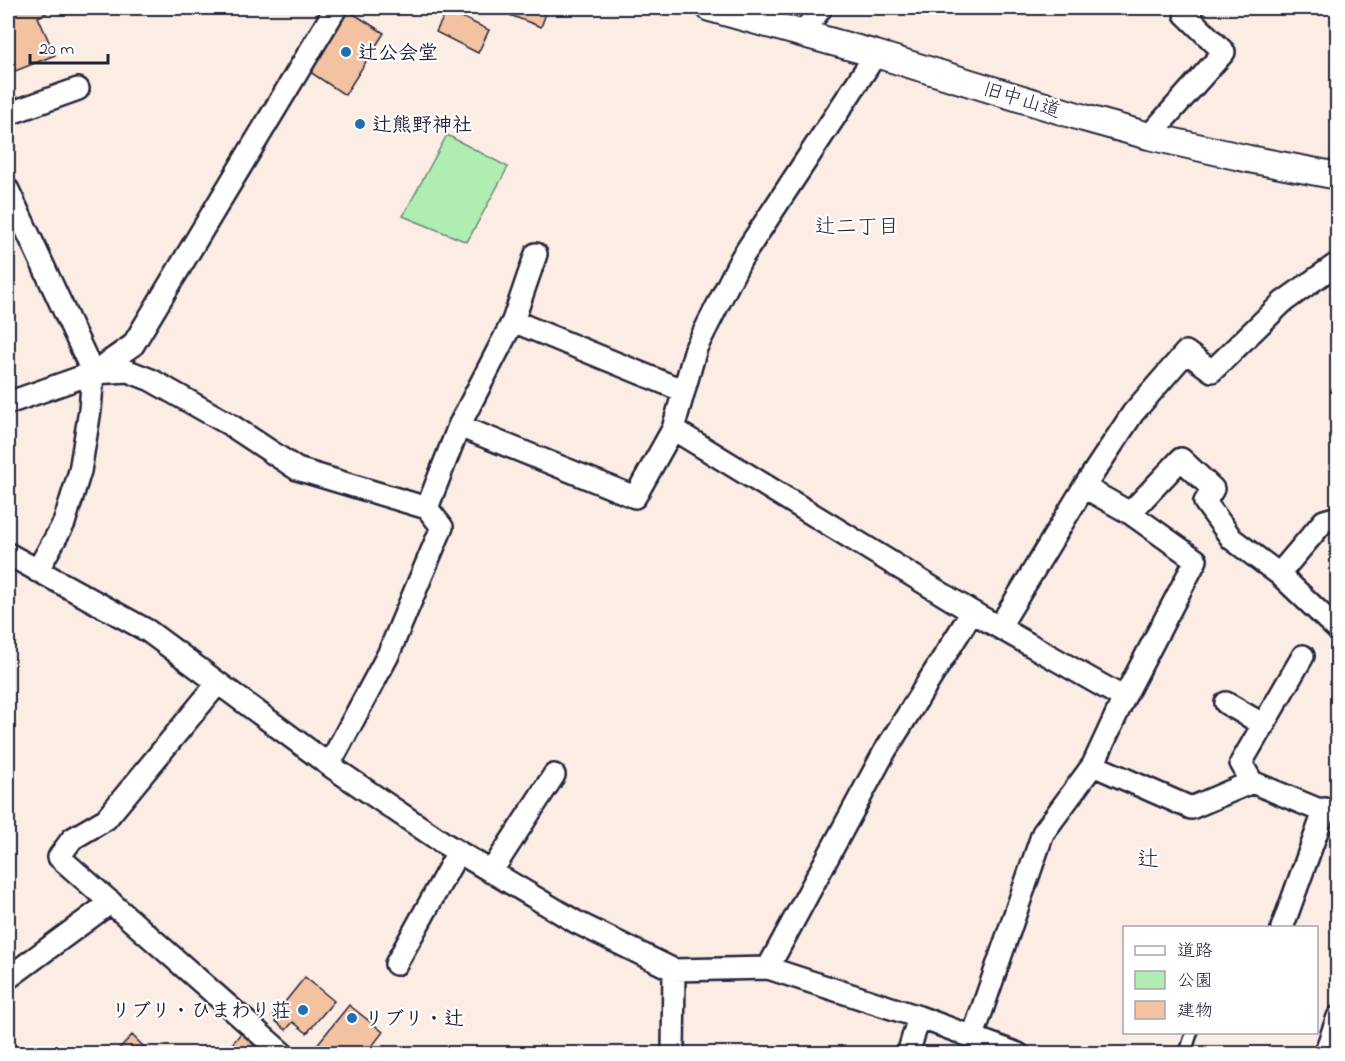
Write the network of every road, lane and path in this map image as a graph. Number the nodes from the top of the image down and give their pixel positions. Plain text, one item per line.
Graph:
1 (336, 8) edge
2 (710, 8) edge
3 (822, 8) edge
4 (1192, 8) edge
5 (802, 34) junction
6 (876, 54) junction
7 (78, 89) dead end
8 (8, 114) edge
9 (1149, 136) junction
10 (1338, 176) edge
11 (8, 190) edge
12 (536, 254) dead end
13 (1338, 263) edge
14 (513, 321) junction
15 (93, 374) junction
16 (684, 391) junction
17 (8, 403) edge
18 (459, 426) junction
19 (673, 429) junction
20 (1084, 487) junction
21 (427, 508) junction
22 (1130, 513) junction
23 (1338, 517) edge
24 (8, 554) edge
25 (37, 572) junction
26 (1279, 574) junction
27 (972, 612) junction
28 (1000, 627) junction
29 (1338, 630) edge
30 (1303, 656) dead end
31 (218, 682) junction
32 (1124, 698) junction
33 (1226, 703) dead end
34 (1264, 725) junction
35 (329, 765) junction
36 (1093, 765) junction
37 (554, 775) dead end
38 (1252, 782) junction
39 (1331, 810) edge
40 (458, 852) junction
41 (491, 872) junction
42 (111, 902) junction
43 (1282, 926) edge
44 (396, 964) dead end
45 (768, 968) junction
46 (674, 970) junction
47 (8, 978) edge
48 (919, 1017) junction
49 (1338, 1017) edge
50 (1191, 1034) edge
51 (973, 1036) junction
52 (283, 1053) edge
53 (673, 1053) edge
54 (908, 1053) edge
55 (1018, 1053) edge
56 (1185, 1053) edge
57 (1325, 1053) edge

1 - 15 street
2 - 5 street, 旧中山道
3 - 5 street
4 - 9 street
5 - 6 street, 旧中山道
6 - 9 street, 旧中山道
6 - 16 street
7 - 8 street
9 - 10 street, 旧中山道
11 - 15 street
12 - 14 street
13 - 20 street
14 - 16 street
14 - 18 street
15 - 17 street
15 - 21 street
15 - 25 street
16 - 19 street
18 - 19 street
18 - 21 street
19 - 27 street
20 - 22 street
20 - 28 street
21 - 35 street
22 - 26 street
22 - 32 street
23 - 26 street
24 - 25 street
25 - 31 street
26 - 29 street
27 - 28 street
27 - 45 street
28 - 32 street
30 - 34 street
31 - 35 street
31 - 42 street
32 - 36 street
33 - 34 street
34 - 38 street
35 - 40 street
36 - 38 street
36 - 51 street
37 - 41 street
38 - 39 street
39 - 43 street
40 - 41 street
40 - 44 street
41 - 46 street
42 - 47 street
42 - 52 street
45 - 46 street
45 - 48 street
46 - 53 street
48 - 51 street
48 - 54 street
49 - 57 street
50 - 56 lane
51 - 55 street

